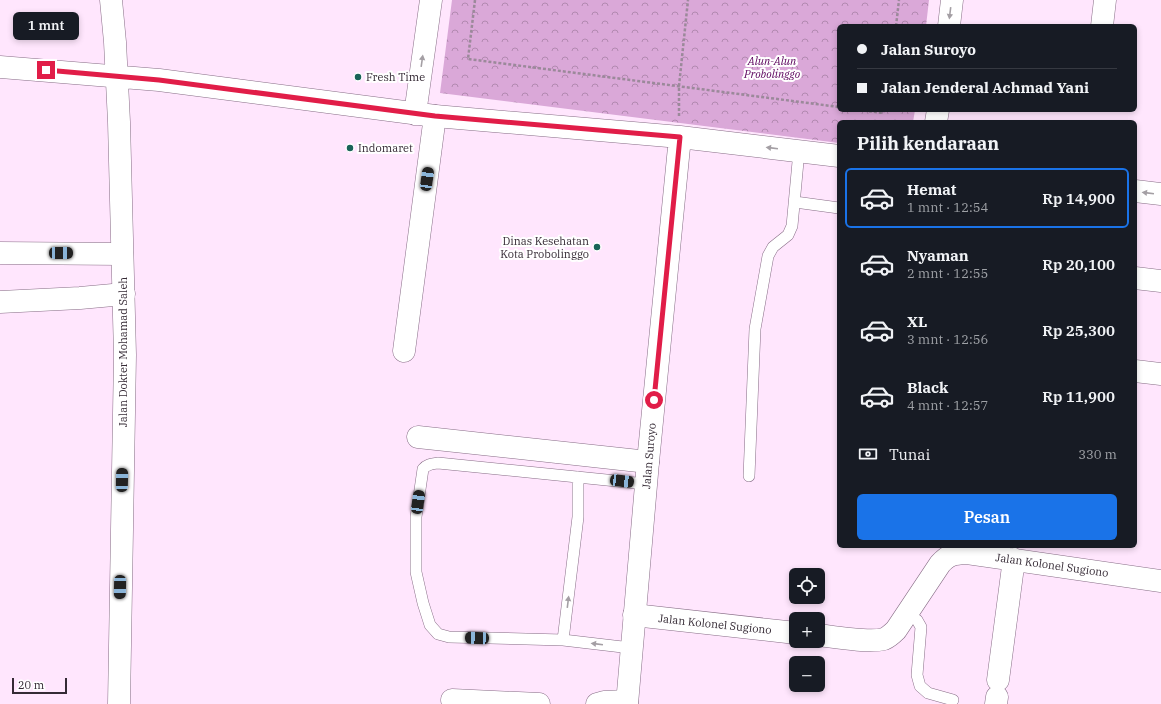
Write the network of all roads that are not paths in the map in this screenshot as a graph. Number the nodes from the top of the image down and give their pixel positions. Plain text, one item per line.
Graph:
1 (111, 0) edge
2 (431, 0) edge
3 (952, 0) edge
4 (1105, 0) edge
5 (949, 24) edge
6 (1102, 24) edge
7 (0, 68) edge
8 (117, 76) junction
9 (425, 115) junction
10 (680, 137) junction
11 (799, 151) junction
12 (837, 156) edge
13 (1137, 191) edge
14 (1161, 194) edge
15 (795, 202) junction
16 (837, 208) edge
17 (0, 252) edge
18 (122, 254) junction
19 (1137, 278) edge
20 (1161, 281) edge
21 (124, 294) junction
22 (0, 302) edge
23 (404, 351) dead end
24 (1137, 371) edge
25 (1161, 374) edge
26 (418, 437) dead end
27 (648, 462) junction
28 (750, 476) dead end
29 (578, 477) junction
30 (646, 484) junction
31 (1014, 559) junction
32 (1161, 581) edge
33 (906, 614) junction
34 (634, 615) junction
35 (789, 632) edge
36 (825, 636) edge
37 (563, 640) junction
38 (631, 648) junction
39 (997, 694) edge
40 (452, 700) dead end
41 (953, 700) dead end
42 (627, 703) edge
43 (119, 704) edge
44 (539, 704) edge
45 (597, 704) edge

1 - 8 main road, Jalan Dokter Mohamad Saleh
9 -> 2 main road
3 -> 5 main road
4 - 6 main road
7 - 8 main road
8 - 9 main road
8 - 18 main road, Jalan Dokter Mohamad Saleh
9 - 10 main road
9 - 23 main road
11 -> 10 main road
10 - 27 main road, Jalan Suroyo
11 - 12 main road
11 - 15 lane
14 -> 13 main road
15 - 16 lane
15 - 28 lane
17 - 18 main road
18 - 21 main road, Jalan Dokter Mohamad Saleh
19 - 20 main road
21 - 22 main road
21 - 43 main road, Jalan Dokter Mohamad Saleh
24 - 25 main road
26 - 27 main road
27 - 30 main road, Jalan Suroyo
29 - 30 lane
37 -> 29 lane
29 - 37 lane
30 - 34 main road, Jalan Suroyo
31 - 32 main road, Jalan Kolonel Sugiono
31 - 33 main road, Jalan Kolonel Sugiono
31 - 39 main road
33 - 36 main road, Jalan Kolonel Sugiono
33 - 41 lane
34 - 35 main road, Jalan Kolonel Sugiono
34 - 38 main road, Jalan Suroyo
38 -> 37 lane
38 - 42 main road, Jalan Suroyo
40 - 44 main road
42 - 45 main road

